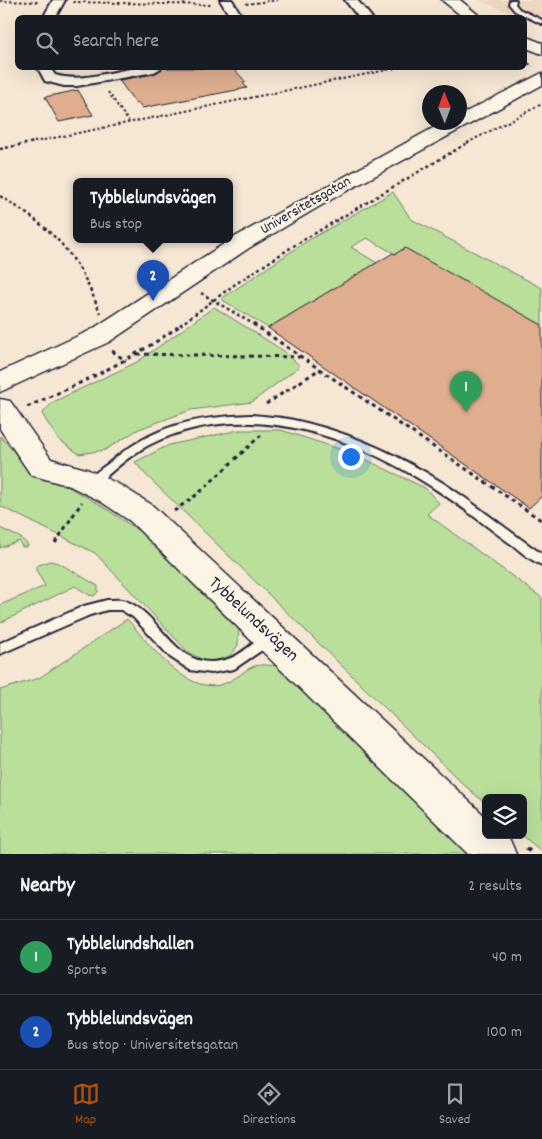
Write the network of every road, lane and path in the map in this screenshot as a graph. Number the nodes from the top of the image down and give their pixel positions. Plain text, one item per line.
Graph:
1 (278, 0) edge
2 (351, 0) edge
3 (450, 0) edge
4 (513, 0) edge
5 (0, 1) edge
6 (58, 1) edge
7 (227, 2) edge
8 (51, 15) edge
9 (236, 15) edge
10 (364, 15) edge
11 (471, 15) edge
12 (542, 22) edge
13 (527, 42) edge
14 (542, 49) edge
15 (45, 70) edge
16 (143, 70) edge
17 (386, 70) edge
18 (97, 78) junction
19 (542, 78) edge
20 (542, 104) edge
21 (467, 118) edge
22 (129, 122) junction
23 (444, 130) edge
24 (0, 149) edge
25 (0, 196) edge
26 (198, 292) dead end
27 (214, 300) junction
28 (95, 338) junction
29 (136, 354) junction
30 (301, 357) junction
31 (126, 361) junction
32 (320, 370) junction
33 (0, 383) edge
34 (17, 411) edge
35 (258, 418) junction
36 (90, 484) junction
37 (169, 516) dead end
38 (541, 520) dead end
39 (55, 543) dead end
40 (542, 560) edge
41 (272, 637) junction
42 (0, 649) edge
43 (496, 854) edge

1 - 7 path
2 - 10 street
3 - 11 street
4 - 12 lane
5 - 6 path
6 - 7 path
6 - 8 street
7 - 9 street
13 - 14 street
15 - 18 street
16 - 18 street
17 - 22 path
18 - 22 path
19 - 21 street, Universitetsgatan
20 - 27 path
22 - 24 path
23 - 28 street, Universitetsgatan
25 - 28 path
26 - 27 path
27 - 29 path
27 - 30 path
28 - 31 path
28 - 33 street, Universitetsgatan
29 - 30 path
29 - 31 path
30 - 32 path
31 - 34 path
32 - 35 path
32 - 38 path
34 - 36 street, Tybbelundsvägen
35 - 36 lane
35 - 37 path
35 - 40 lane
36 - 39 path
36 - 41 street, Tybbelundsvägen
41 - 42 lane
41 - 43 street, Tybbelundsvägen

